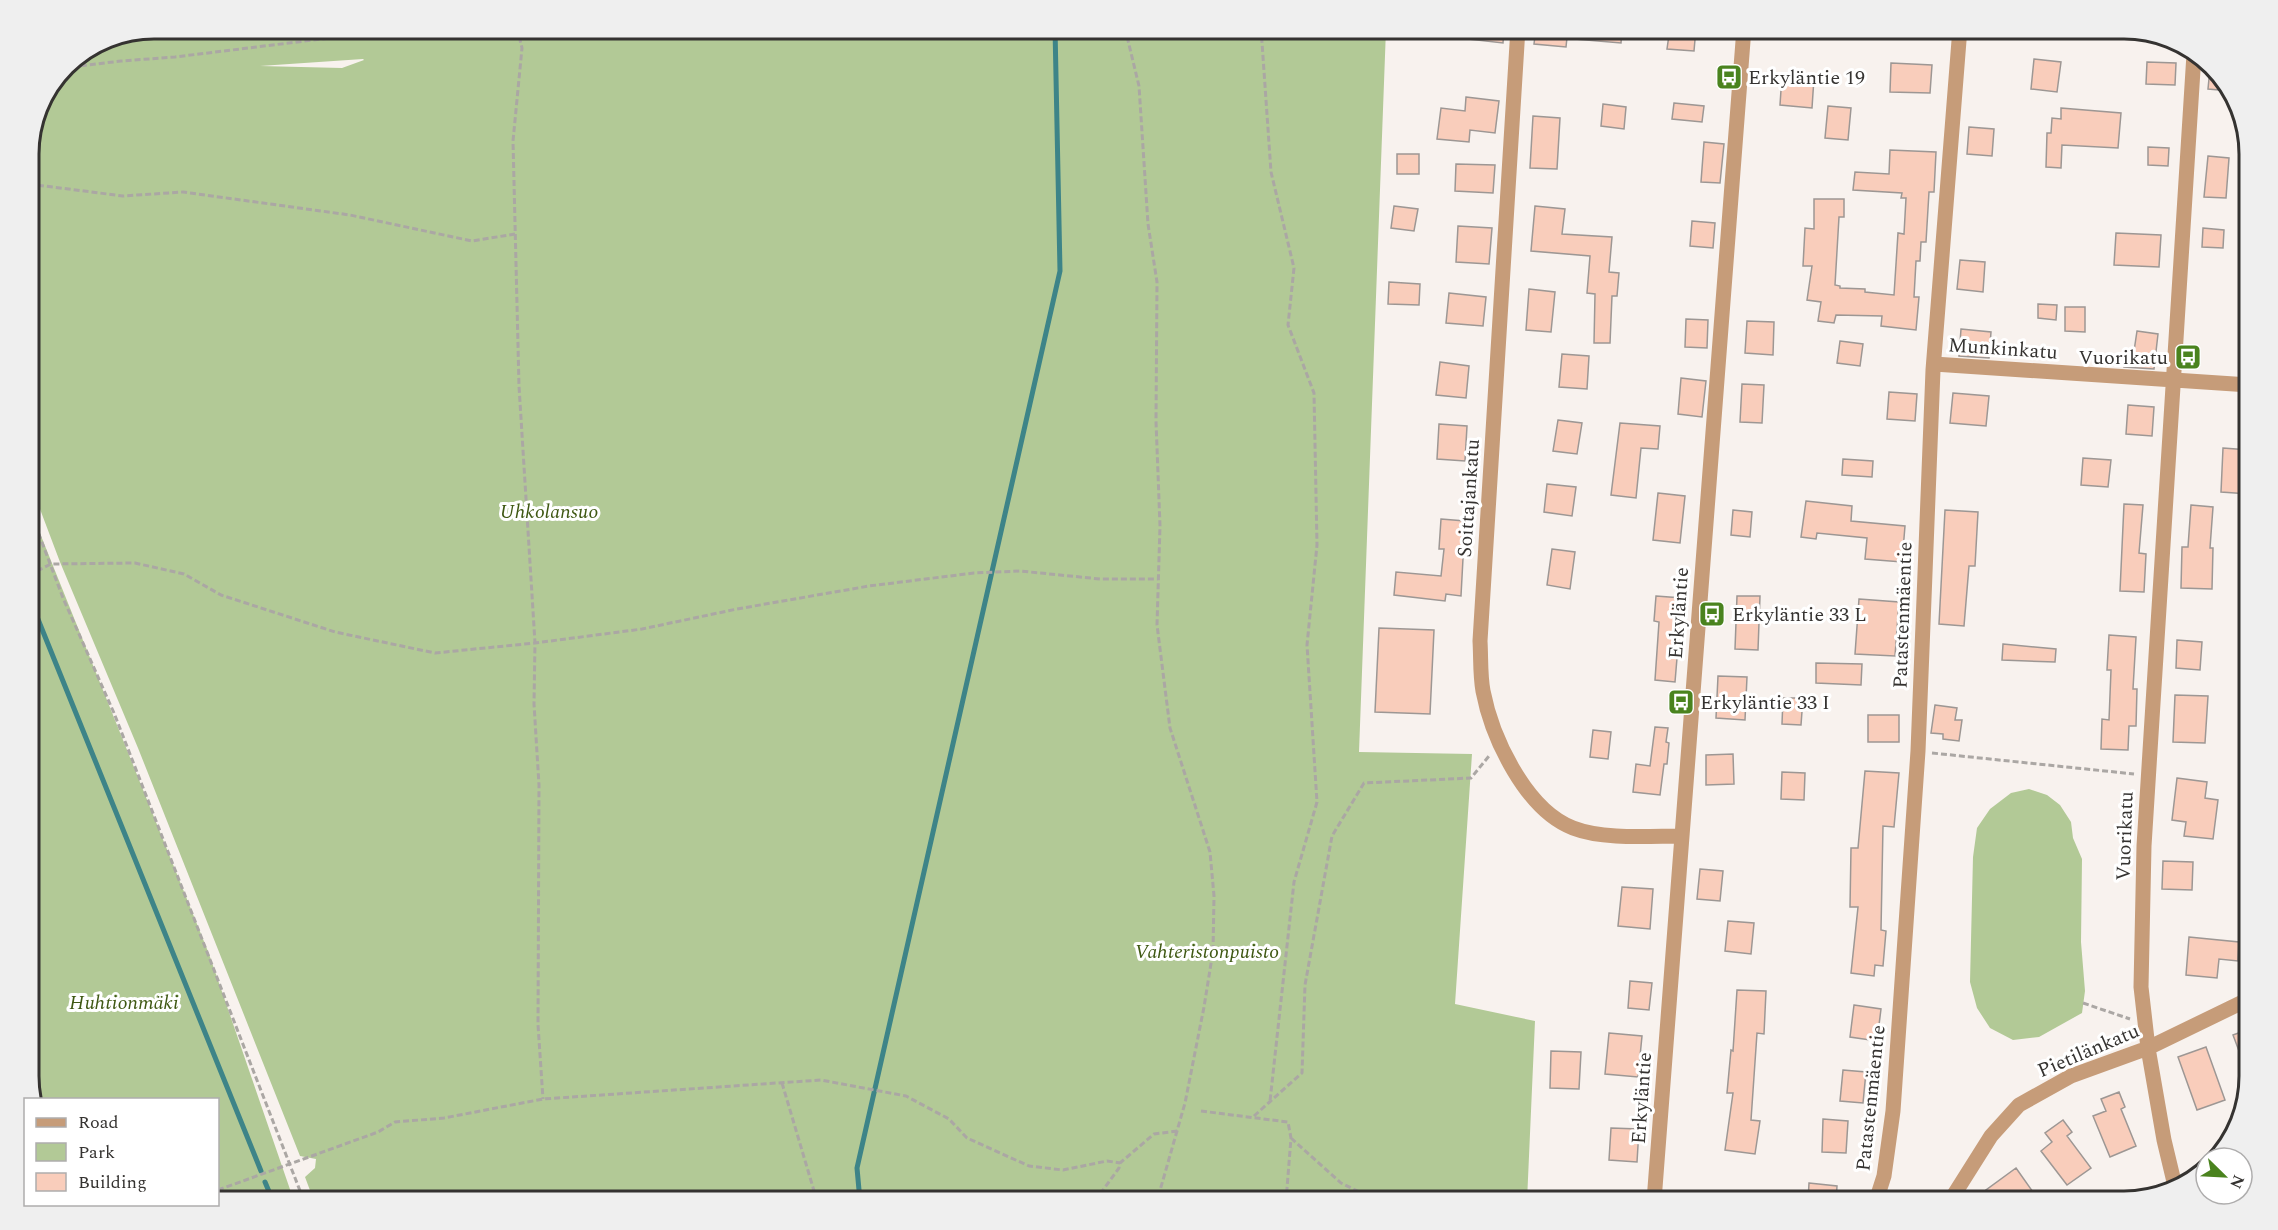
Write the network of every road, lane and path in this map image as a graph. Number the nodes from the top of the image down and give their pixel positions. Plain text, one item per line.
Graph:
1 (318, 39) edge
2 (520, 39) edge
3 (1128, 39) edge
4 (1262, 39) edge
5 (1517, 39) edge
6 (1743, 39) edge
7 (1959, 39) edge
8 (2193, 63) edge
9 (79, 67) edge
10 (39, 185) edge
11 (515, 234) junction
12 (1934, 364) junction
13 (2172, 381) junction
14 (2239, 384) edge
15 (39, 533) edge
16 (51, 564) junction
17 (39, 570) edge
18 (1158, 579) junction
19 (535, 643) junction
20 (1918, 751) junction
21 (1490, 754) dead end
22 (2148, 775) junction
23 (1682, 836) junction
24 (2083, 1003) dead end
25 (2239, 1004) edge
26 (2145, 1024) junction
27 (2148, 1048) junction
28 (782, 1083) junction
29 (543, 1099) junction
30 (1270, 1101) junction
31 (1202, 1111) dead end
32 (1254, 1116) junction
33 (1178, 1131) junction
34 (1291, 1138) junction
35 (1120, 1163) junction
36 (291, 1164) junction
37 (2173, 1180) edge
38 (219, 1190) edge
39 (300, 1191) edge
40 (814, 1191) edge
41 (1103, 1191) edge
42 (1160, 1191) edge
43 (1287, 1191) edge
44 (1357, 1191) edge
45 (1655, 1191) edge
46 (1879, 1191) edge
47 (1957, 1191) edge

1 - 9 path
2 - 11 path
3 - 18 path
4 - 30 path
5 - 23 street, Soittajankatu
6 - 23 street, Erkyläntie
7 - 12 street, Patastenmäentie
8 - 13 street, Vuorikatu
10 - 11 path
11 - 19 path
12 - 13 street, Munkinkatu
12 - 20 street, Patastenmäentie
13 - 14 street, Munkinkatu
13 - 22 street, Vuorikatu
15 - 16 path
16 - 17 path
16 - 19 path
16 - 36 path
18 - 19 path
18 - 33 path
19 - 29 path
20 - 22 path
20 - 46 street, Patastenmäentie
21 - 30 path
22 - 26 street, Vuorikatu
23 - 45 street, Erkyläntie
24 - 26 path
25 - 27 street, Pietilänkatu
26 - 27 street, Vuorikatu
27 - 37 street, Vuorikatu
27 - 47 street, Pietilänkatu
28 - 29 path
28 - 35 path
28 - 40 path
29 - 36 path
30 - 32 path
31 - 32 path
32 - 34 path
33 - 35 path
33 - 42 path
34 - 43 path
34 - 44 path
35 - 41 path
36 - 38 path
36 - 39 path

